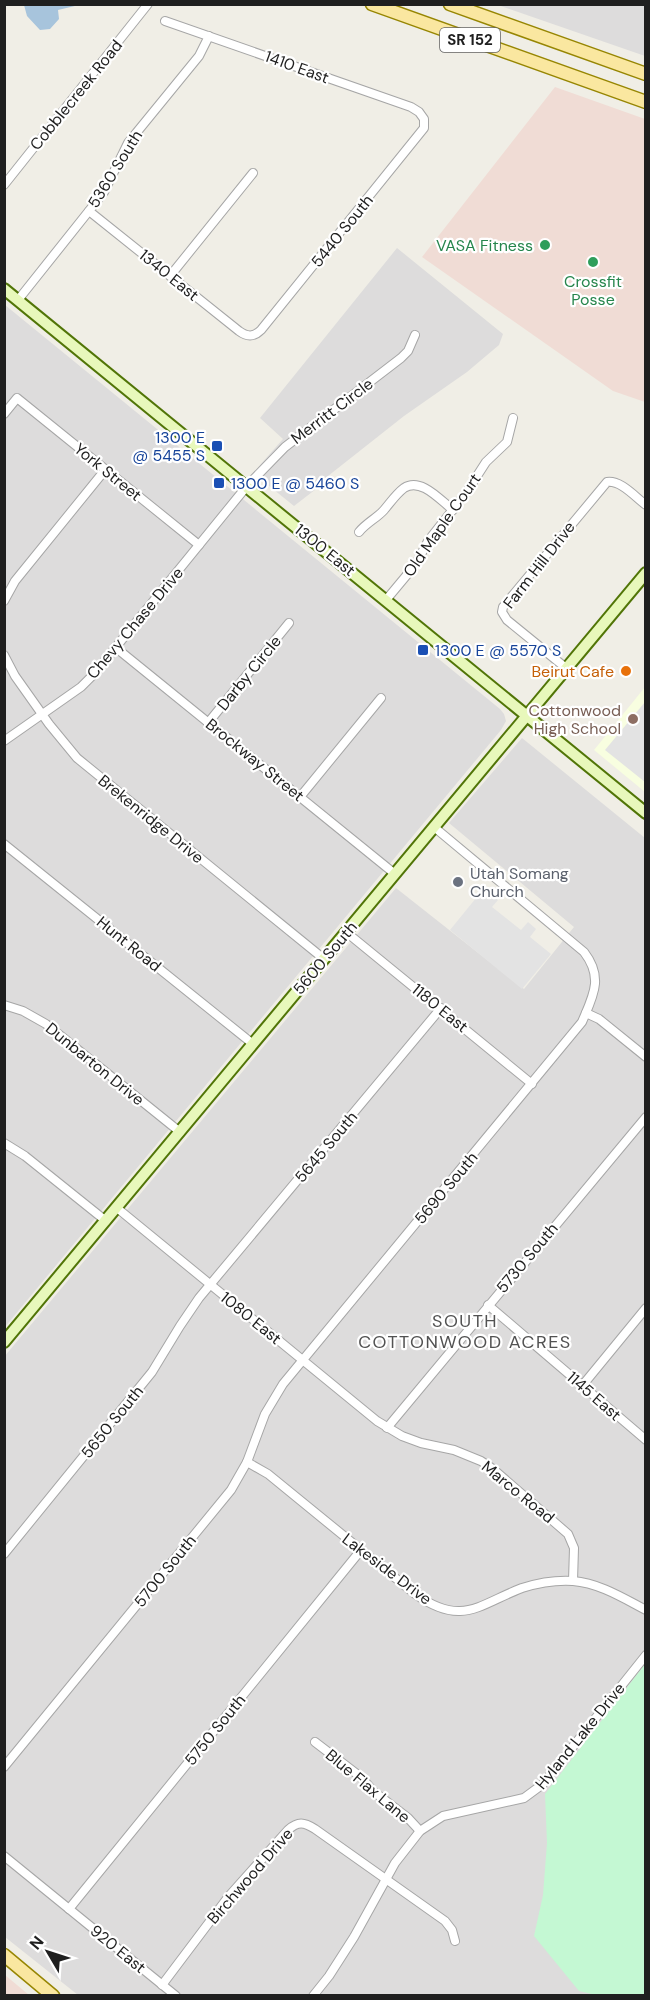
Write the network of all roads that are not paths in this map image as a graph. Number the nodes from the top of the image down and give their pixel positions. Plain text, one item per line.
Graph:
1 (148, 4) edge
2 (372, 4) edge
3 (450, 4) edge
4 (165, 21) dead end
5 (209, 36) junction
6 (645, 74) edge
7 (645, 102) edge
8 (424, 119) joint
9 (253, 173) dead end
10 (4, 185) edge
11 (89, 211) junction
12 (170, 276) junction
13 (4, 289) edge
14 (18, 300) junction
15 (415, 335) dead end
16 (250, 336) joint
17 (4, 414) edge
18 (513, 418) dead end
19 (105, 470) junction
20 (247, 486) junction
21 (645, 505) edge
22 (453, 510) junction
23 (359, 532) dead end
24 (198, 545) junction
25 (645, 573) edge
26 (386, 600) junction
27 (4, 601) edge
28 (289, 623) dead end
29 (115, 647) junction
30 (4, 655) edge
31 (566, 668) junction
32 (381, 698) dead end
33 (42, 714) junction
34 (527, 715) junction
35 (208, 723) junction
36 (4, 741) edge
37 (300, 797) junction
38 (645, 813) edge
39 (434, 828) junction
40 (4, 844) edge
41 (395, 873) junction
42 (346, 932) junction
43 (324, 959) junction
44 (4, 1005) edge
45 (441, 1008) junction
46 (586, 1013) junction
47 (253, 1044) junction
48 (645, 1057) edge
49 (532, 1084) junction
50 (645, 1117) edge
51 (180, 1132) junction
52 (4, 1143) edge
53 (117, 1208) junction
54 (106, 1221) junction
55 (210, 1285) junction
56 (488, 1305) junction
57 (645, 1308) edge
58 (4, 1342) edge
59 (303, 1360) junction
60 (582, 1386) junction
61 (387, 1428) junction
62 (645, 1440) edge
63 (248, 1462) junction
64 (361, 1550) junction
65 (4, 1554) edge
66 (573, 1581) junction
67 (645, 1610) edge
68 (645, 1655) edge
69 (315, 1742) dead end
70 (4, 1767) edge
71 (420, 1831) junction
72 (4, 1856) edge
73 (385, 1879) junction
74 (69, 1909) junction
75 (454, 1941) dead end
76 (4, 1955) edge
77 (162, 1984) junction
78 (53, 1995) edge
79 (176, 1995) edge
80 (313, 1995) edge

1 - 10 street, Cobblecreek Road
2 - 7 main road, SR 152
3 - 6 main road, SR 152
4 - 5 street, 1410 East
5 - 8 street, 1410 East
5 - 11 street, 5360 South
8 - 16 street, 5440 South
9 - 12 street
11 - 12 street, 1340 East
11 - 14 street, 5360 South
12 - 16 street, 1340 East
13 - 14 main road, 1300 East
14 - 20 main road, 1300 East
15 - 20 street, Merritt Circle
17 - 19 street, York Street
18 - 22 street, Old Maple Court
19 - 24 street, York Street
19 - 27 street
20 - 24 street, Chevy Chase Drive
20 - 26 main road, 1300 East
21 - 31 street, Farm Hill Drive
22 - 23 street
22 - 26 street, Old Maple Court
24 - 29 street, Chevy Chase Drive
25 - 31 main road, 5600 South
26 - 34 main road, 1300 East
28 - 35 street, Darby Circle
29 - 33 street, Chevy Chase Drive
29 - 35 street, Brockway Street
30 - 33 street, Brekenridge Drive
31 - 34 main road, 5600 South
32 - 37 street
33 - 36 street, Chevy Chase Drive
33 - 43 street, Brekenridge Drive
34 - 38 main road, 1300 East
34 - 39 main road, 5600 South
35 - 37 street, Brockway Street
37 - 41 street, Brockway Street
39 - 41 main road, 5600 South
39 - 46 street, 5690 South
40 - 47 street, Hunt Road
41 - 42 main road, 5600 South
42 - 43 main road, 5600 South
42 - 45 street, 1180 East
43 - 47 main road, 5600 South
44 - 51 street, Dunbarton Drive
45 - 49 street, 1180 East
45 - 55 street, 5645 South
46 - 48 street
46 - 49 street, 5690 South
47 - 51 main road, 5600 South
49 - 59 street, 5690 South
50 - 56 street, 5730 South
51 - 53 main road, 5600 South
52 - 54 street
53 - 54 main road, 5600 South
53 - 55 street, 1080 East
54 - 58 main road, 5600 South
55 - 59 street, 1080 East
55 - 65 street, 5650 South
56 - 60 street, 1145 East
56 - 61 street, 5730 South
57 - 60 street
59 - 61 street, 1080 East
59 - 63 street, 5700 South
60 - 62 street, 1145 East
61 - 66 street, Marco Road
63 - 64 street, Lakeside Drive
63 - 70 street, 5700 South
64 - 66 street, Lakeside Drive
64 - 74 street, 5750 South
66 - 67 street, Lakeside Drive
68 - 71 street, Hyland Lake Drive
69 - 71 street, Blue Flax Lane
71 - 73 street, Hyland Lake Drive
72 - 74 street, 920 East
73 - 75 street, Birchwood Drive
73 - 77 street, Birchwood Drive
73 - 80 street, Hyland Lake Drive
74 - 77 street, 920 East
76 - 78 main road
77 - 79 street, 920 East

